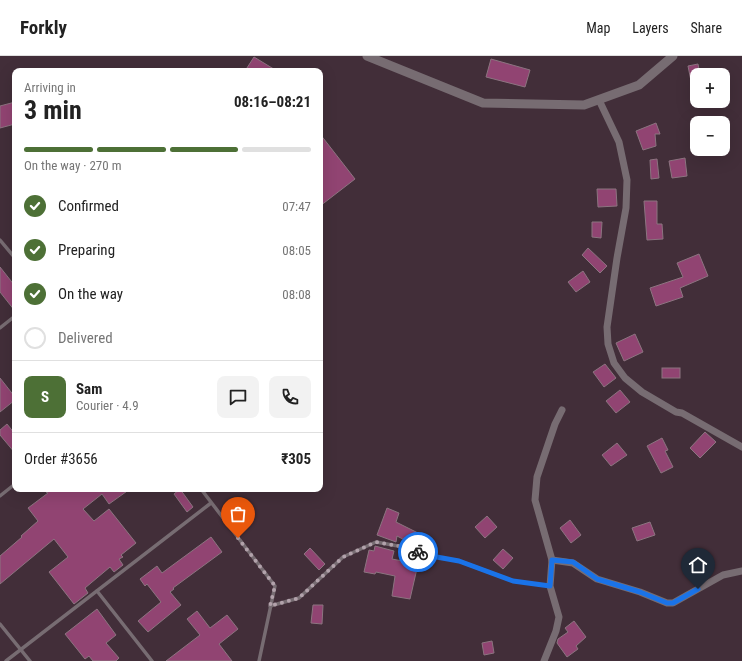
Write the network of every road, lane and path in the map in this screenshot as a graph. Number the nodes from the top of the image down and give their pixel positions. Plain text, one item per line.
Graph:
1 (367, 56) edge
2 (673, 56) edge
3 (599, 100) junction
4 (0, 240) edge
5 (12, 254) edge
6 (12, 318) edge
7 (0, 328) edge
8 (562, 410) dead end
9 (742, 447) edge
10 (12, 486) edge
11 (203, 492) edge
12 (0, 496) edge
13 (211, 502) junction
14 (552, 560) junction
15 (742, 570) edge
16 (550, 586) junction
17 (96, 591) junction
18 (270, 606) junction
19 (0, 624) edge
20 (21, 650) junction
21 (6, 661) edge
22 (30, 661) edge
23 (152, 661) edge
24 (259, 661) edge
25 (544, 661) edge

1 - 3 street
2 - 3 street
3 - 9 street
4 - 5 lane
6 - 7 lane
8 - 14 street
10 - 12 lane
11 - 13 lane
13 - 17 lane
13 - 18 lane
14 - 15 street
14 - 16 street
16 - 18 lane
16 - 25 street
17 - 20 lane
17 - 23 lane
18 - 24 lane
19 - 20 lane
20 - 21 lane
20 - 22 lane

